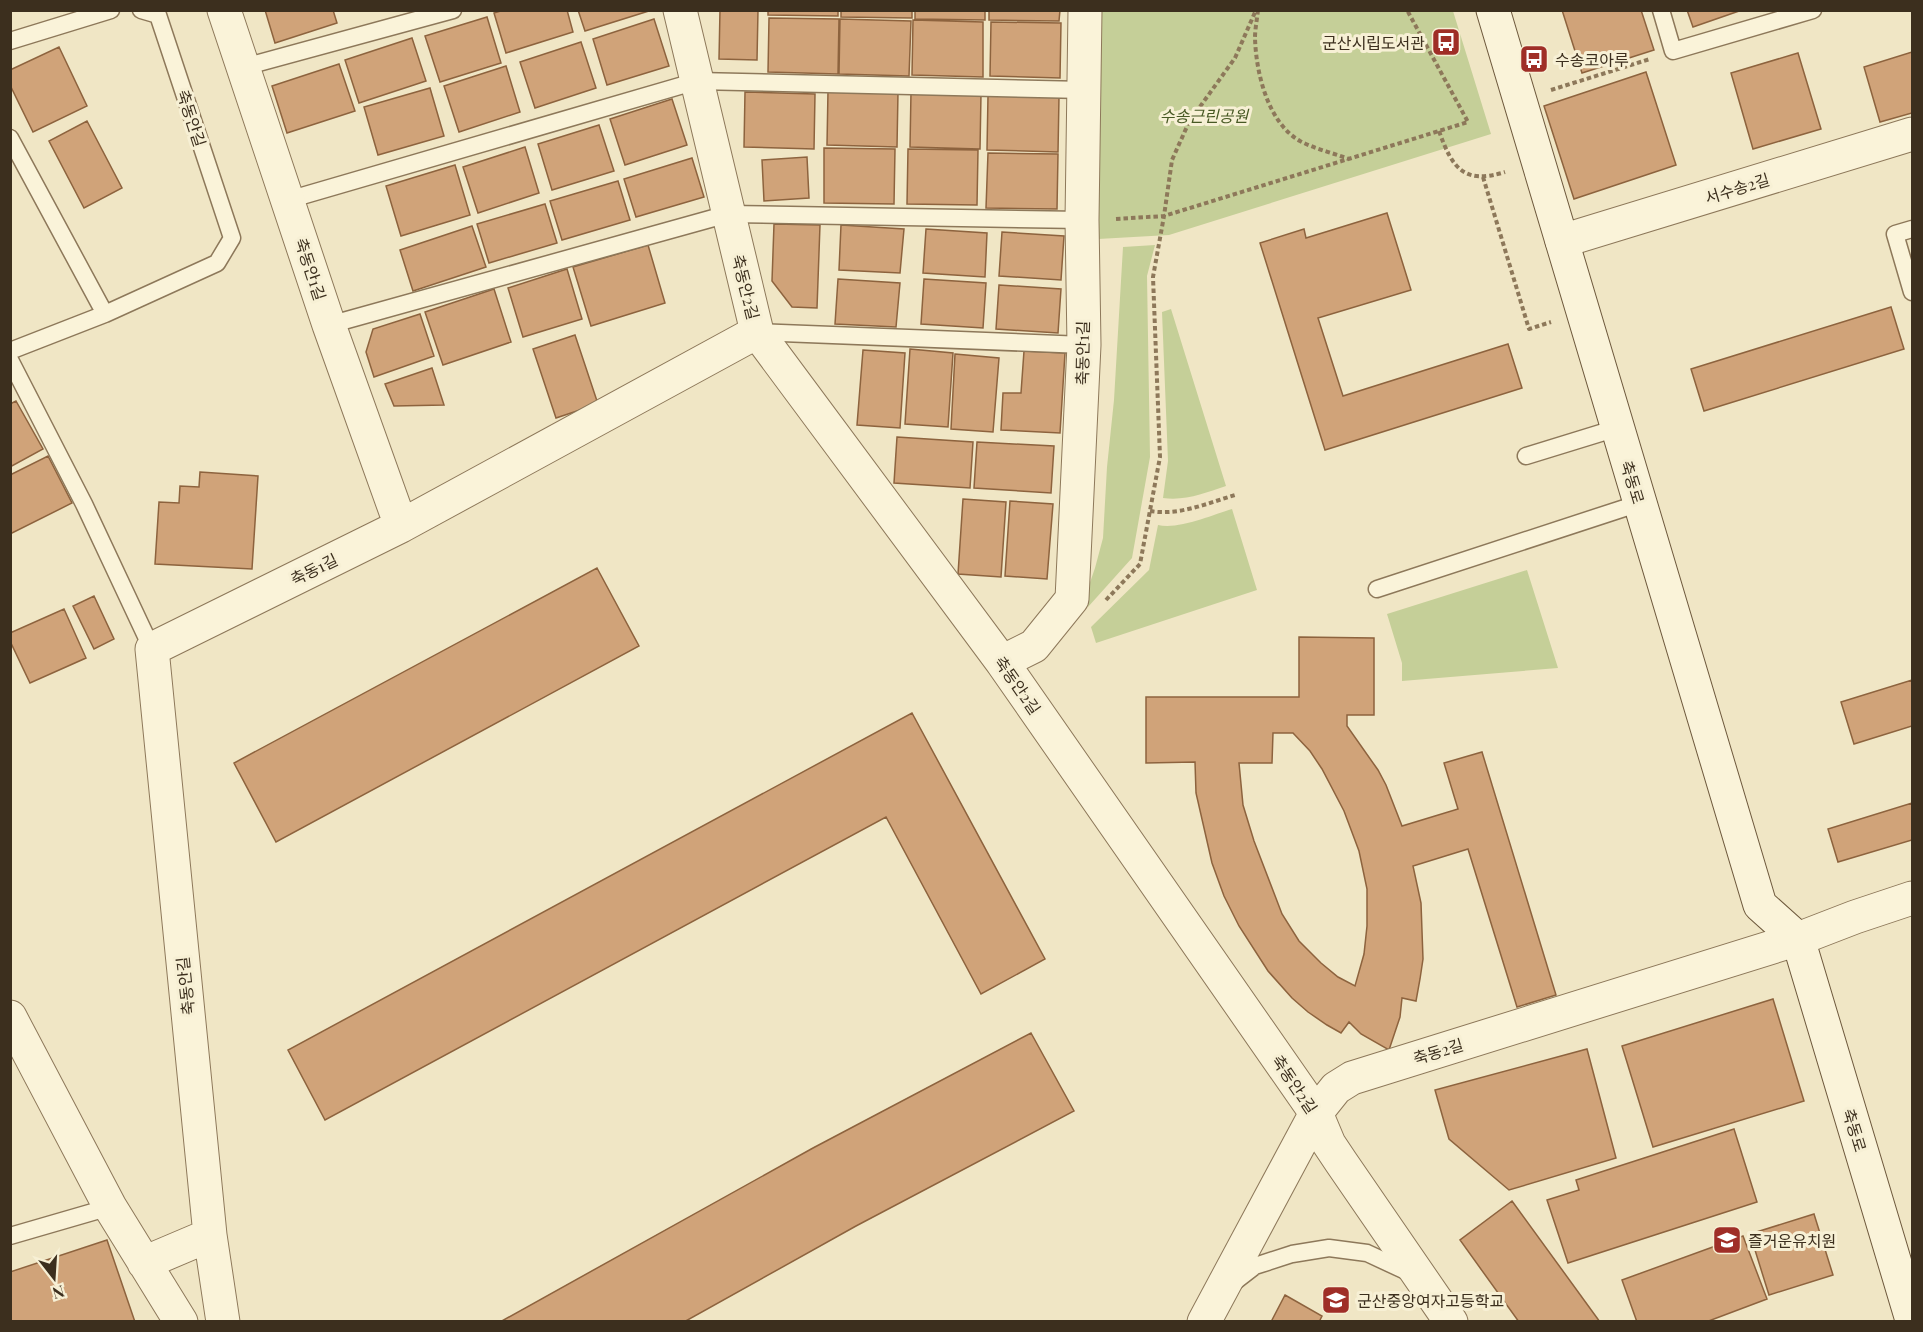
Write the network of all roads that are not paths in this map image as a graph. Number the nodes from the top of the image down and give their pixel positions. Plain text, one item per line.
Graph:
1 (111, 10) edge
2 (141, 10) edge
3 (224, 10) edge
4 (453, 10) edge
5 (680, 10) edge
6 (1085, 10) edge
7 (1493, 10) edge
8 (1661, 10) edge
9 (1813, 10) edge
10 (10, 41) edge
11 (244, 67) junction
12 (697, 81) junction
13 (1084, 90) junction
14 (1912, 134) edge
15 (10, 138) edge
16 (288, 200) junction
17 (728, 214) junction
18 (1082, 220) junction
19 (1912, 229) edge
20 (1562, 241) junction
21 (1912, 291) edge
22 (105, 314) junction
23 (329, 325) junction
24 (757, 332) junction
25 (1084, 345) junction
26 (10, 351) edge
27 (10, 360) edge
28 (1617, 428) junction
29 (1526, 456) dead end
30 (1640, 503) junction
31 (401, 526) junction
32 (1377, 589) dead end
33 (152, 649) junction
34 (1002, 662) junction
35 (1912, 898) edge
36 (1798, 939) junction
37 (10, 1017) edge
38 (1316, 1113) junction
39 (110, 1207) junction
40 (210, 1235) junction
41 (10, 1236) edge
42 (144, 1263) junction
43 (1421, 1278) junction
44 (1211, 1308) edge
45 (1912, 1320) edge
46 (181, 1322) edge
47 (223, 1322) edge
48 (1451, 1322) edge

1 - 10 lane
2 - 22 lane, 축동안길
3 - 11 street, 축동안1길
4 - 11 lane
5 - 12 street, 축동안2길
6 - 13 street, 축동안1길
7 - 20 street, 축동로
8 - 9 lane
11 - 16 street, 축동안1길
12 - 13 lane
12 - 16 lane
12 - 17 street, 축동안2길
13 - 18 street, 축동안1길
14 - 20 street, 서수송2길
15 - 22 lane
16 - 23 street, 축동안1길
17 - 18 lane
17 - 23 lane
17 - 24 street, 축동안2길
18 - 25 street, 축동안1길
19 - 21 lane
20 - 28 street, 축동로
22 - 26 lane
23 - 31 street, 축동안1길
24 - 25 lane
24 - 31 street, 축동1길
24 - 34 street, 축동안2길
25 - 34 street, 축동안1길
27 - 33 lane
28 - 29 lane
28 - 30 street, 축동로
30 - 32 lane
30 - 36 street, 축동로
31 - 33 street, 축동1길
33 - 40 street, 축동안길
34 - 38 street, 축동안2길
35 - 36 street
36 - 38 street, 축동2길
36 - 45 street, 축동로
37 - 39 street
38 - 43 street, 축동안2길
38 - 44 street, 축동2길
39 - 41 lane
39 - 42 street
40 - 42 street
40 - 47 street, 축동안길
42 - 46 street
43 - 44 lane
43 - 48 street, 축동안2길

